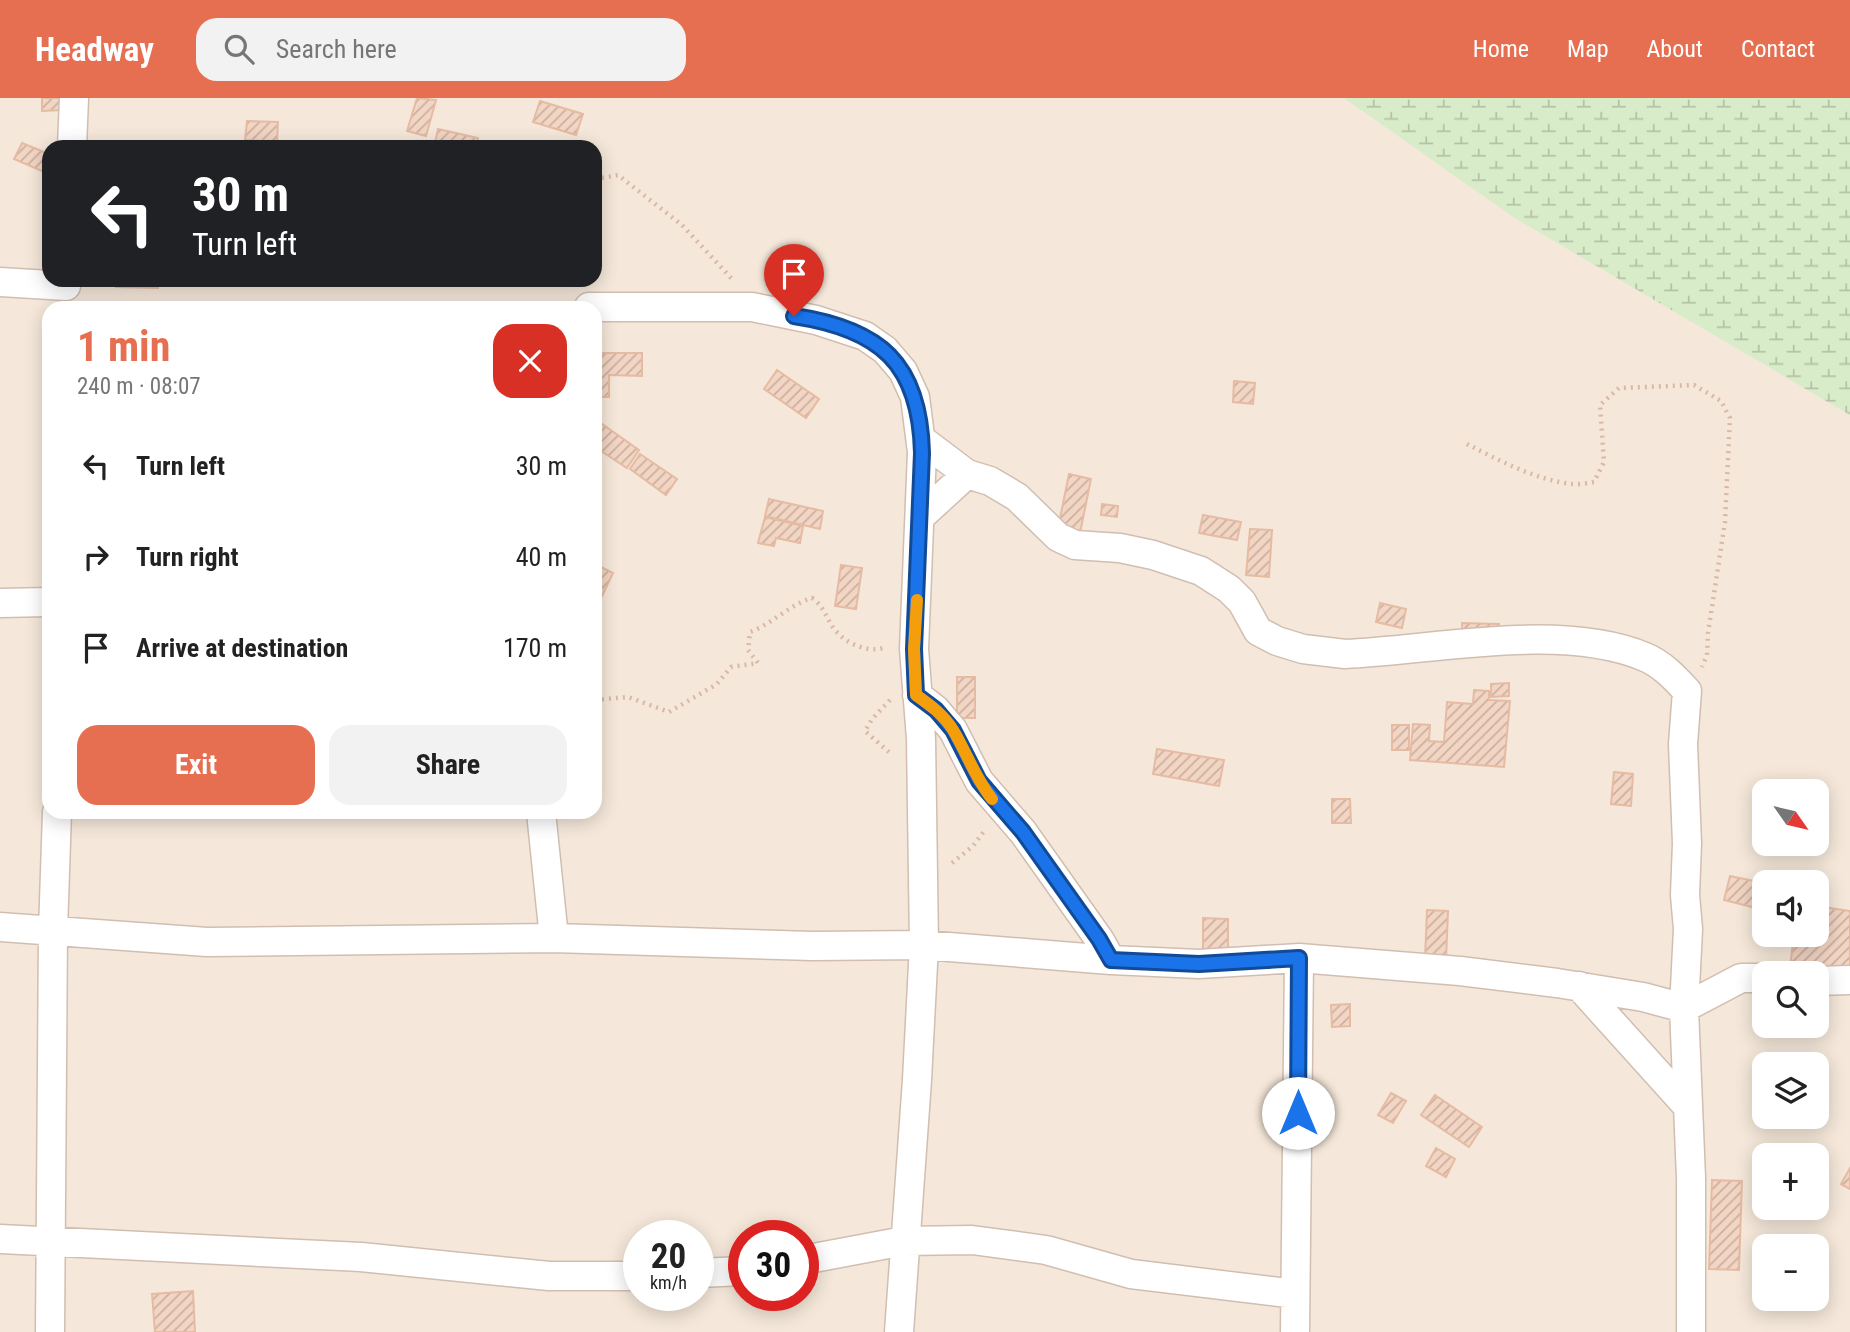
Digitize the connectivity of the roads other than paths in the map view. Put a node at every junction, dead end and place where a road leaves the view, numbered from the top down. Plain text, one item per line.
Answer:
1 (74, 98) edge
2 (72, 140) edge
3 (0, 282) edge
4 (65, 291) edge
5 (602, 307) edge
6 (922, 440) junction
7 (967, 474) junction
8 (920, 517) junction
9 (42, 602) edge
10 (0, 603) edge
11 (916, 695) junction
12 (57, 819) edge
13 (542, 819) edge
14 (0, 927) edge
15 (53, 931) junction
16 (554, 938) junction
17 (924, 945) junction
18 (1299, 958) junction
19 (1111, 960) junction
20 (1752, 978) edge
21 (1850, 980) edge
22 (1829, 981) edge
23 (1579, 986) junction
24 (1684, 1008) junction
25 (1688, 1107) junction
26 (0, 1239) edge
27 (50, 1241) junction
28 (904, 1241) junction
29 (819, 1256) edge
30 (623, 1276) edge
31 (1295, 1294) junction
32 (50, 1332) edge
33 (899, 1332) edge
34 (1295, 1332) edge
35 (1691, 1332) edge

1 - 2 street
3 - 4 street
5 - 6 street
6 - 7 street
6 - 8 street
7 - 8 street
7 - 24 street
8 - 11 street
9 - 10 street
11 - 17 street
11 - 19 street
12 - 15 street
13 - 16 street
14 - 15 street
15 - 16 street
15 - 27 street
16 - 17 street
17 - 19 street
17 - 28 street
18 - 19 street
18 - 23 street
18 - 31 street
20 - 24 street
21 - 22 street
23 - 24 street
23 - 25 street
24 - 25 street
25 - 35 street
26 - 27 street
27 - 30 street
27 - 32 street
28 - 29 street
28 - 31 street
28 - 33 street
31 - 34 street

